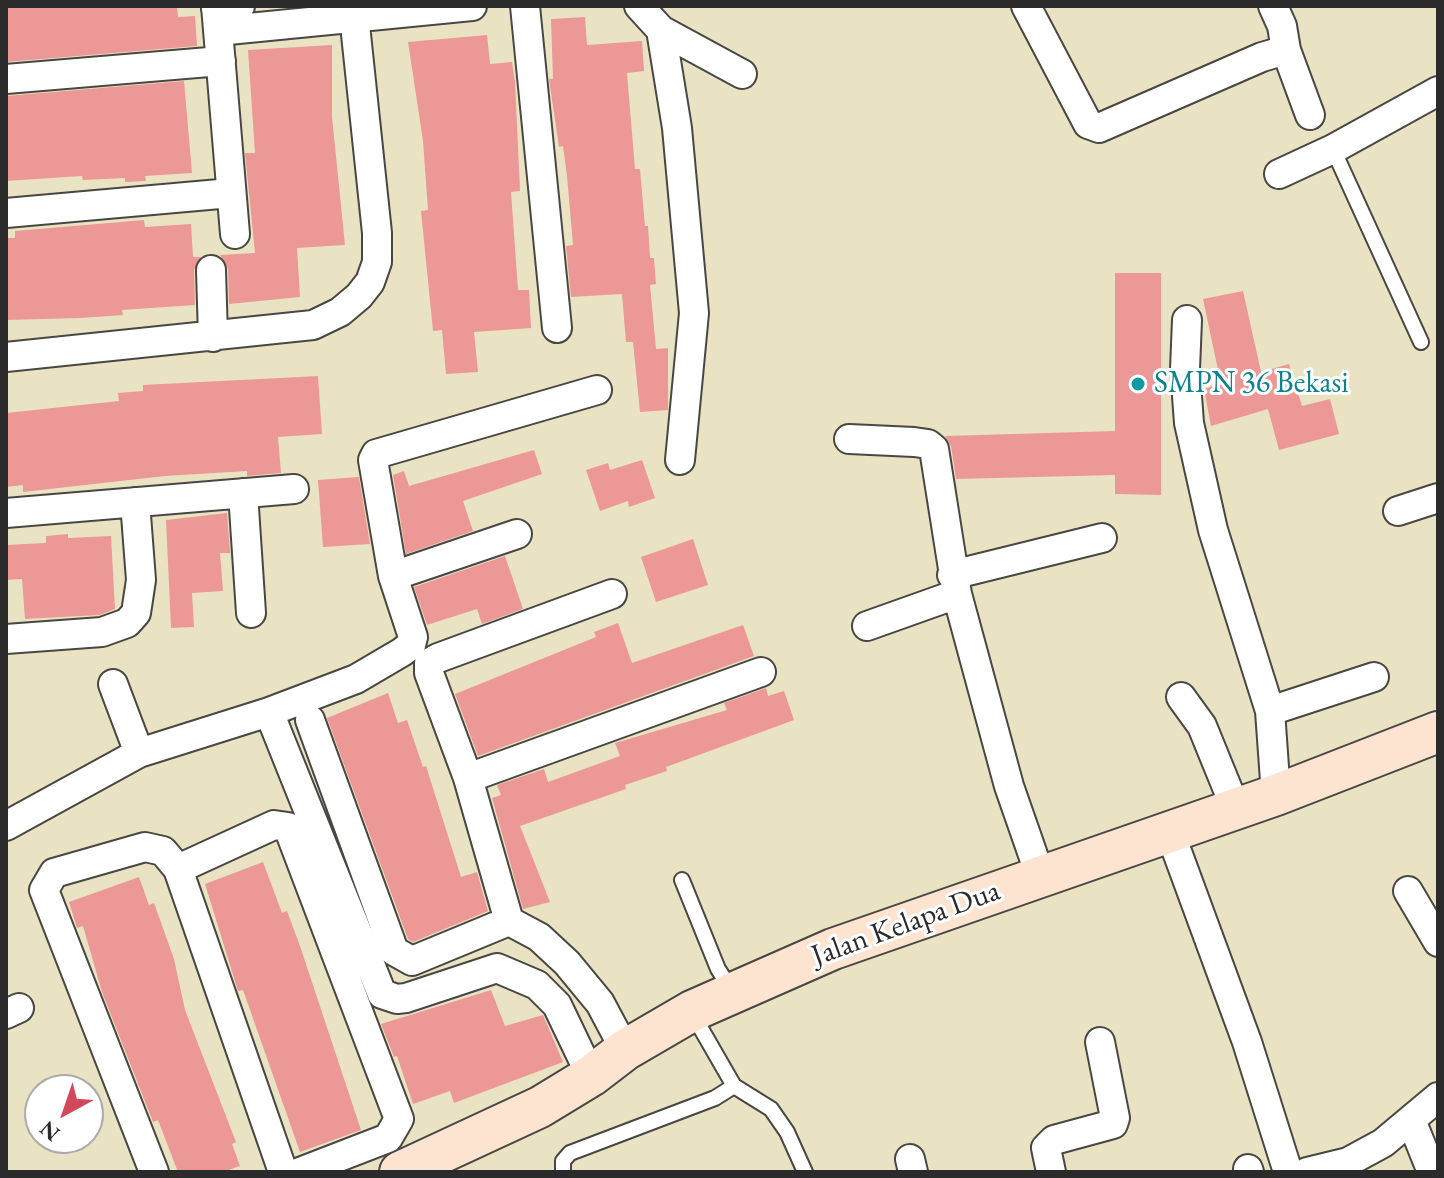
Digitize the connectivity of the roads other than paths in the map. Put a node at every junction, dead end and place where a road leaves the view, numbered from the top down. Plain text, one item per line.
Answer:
1 (472, 6) edge
2 (525, 6) edge
3 (639, 6) edge
4 (1026, 6) edge
5 (1273, 6) edge
6 (223, 13) edge
7 (354, 13) edge
8 (661, 30) junction
9 (1286, 50) junction
10 (221, 61) junction
11 (742, 74) dead end
12 (6, 79) edge
13 (1438, 91) edge
14 (1310, 115) dead end
15 (1333, 149) junction
16 (1279, 174) dead end
17 (231, 193) junction
18 (6, 213) edge
19 (235, 234) dead end
20 (211, 270) dead end
21 (1187, 320) dead end
22 (557, 328) dead end
23 (213, 337) junction
24 (1421, 342) dead end
25 (6, 357) edge
26 (597, 390) dead end
27 (849, 439) dead end
28 (680, 460) dead end
29 (294, 489) dead end
30 (243, 493) junction
31 (1438, 498) edge
32 (135, 502) junction
33 (1398, 511) dead end
34 (6, 513) edge
35 (517, 534) dead end
36 (1102, 538) dead end
37 (393, 576) junction
38 (955, 584) junction
39 (612, 594) dead end
40 (251, 613) dead end
41 (867, 626) dead end
42 (6, 639) edge
43 (761, 672) dead end
44 (1374, 677) dead end
45 (113, 684) dead end
46 (1181, 697) dead end
47 (1270, 711) junction
48 (269, 712) junction
49 (310, 720) dead end
50 (1438, 732) edge
51 (139, 753) junction
52 (468, 778) junction
53 (1276, 795) junction
54 (1235, 807) junction
55 (6, 826) edge
56 (1169, 830) junction
57 (178, 869) junction
58 (1040, 875) junction
59 (682, 880) dead end
60 (1408, 891) dead end
61 (509, 921) junction
62 (1438, 942) edge
63 (734, 992) junction
64 (692, 1011) junction
65 (1100, 1042) dead end
66 (625, 1050) junction
67 (591, 1076) junction
68 (734, 1086) junction
69 (1438, 1097) edge
70 (1411, 1120) junction
71 (154, 1172) edge
72 (283, 1172) edge
73 (300, 1172) edge
74 (400, 1172) edge
75 (563, 1172) edge
76 (805, 1172) edge
77 (1051, 1172) edge
78 (1288, 1172) edge
79 (1307, 1172) edge
80 (1432, 1172) edge

1 - 7 street
2 - 22 street
3 - 8 street
4 - 9 street
5 - 9 street
6 - 7 street
6 - 10 street
7 - 23 street
8 - 11 street
8 - 28 street
9 - 14 street
10 - 12 street
10 - 17 street
13 - 15 street
15 - 16 street
15 - 24 lane
17 - 18 street
17 - 19 street
20 - 23 street
21 - 47 street
23 - 25 street
26 - 37 street
27 - 38 street
29 - 30 street
30 - 32 street
30 - 40 street
31 - 33 street
32 - 34 street
32 - 42 street
35 - 37 street
36 - 38 street
37 - 48 street
38 - 41 street
38 - 58 street
39 - 52 street
43 - 52 street
44 - 47 street
45 - 51 street
46 - 54 street
47 - 53 street
48 - 51 street
48 - 67 street
49 - 61 street
50 - 53 main road, Jalan Kelapa Dua
51 - 55 street
52 - 61 street
53 - 54 main road, Jalan Kelapa Dua
54 - 56 main road, Jalan Kelapa Dua
56 - 58 main road, Jalan Kelapa Dua
56 - 78 street
57 - 71 street
57 - 72 street
57 - 73 street
58 - 63 main road, Jalan Kelapa Dua
59 - 63 lane
60 - 62 street
61 - 66 street
63 - 64 main road, Jalan Kelapa Dua
64 - 66 main road, Jalan Kelapa Dua
64 - 68 lane
65 - 77 street
66 - 67 main road, Jalan Kelapa Dua
67 - 74 main road, Jalan Kelapa Dua
68 - 75 lane
68 - 76 lane
69 - 70 street
70 - 79 street
70 - 80 street

